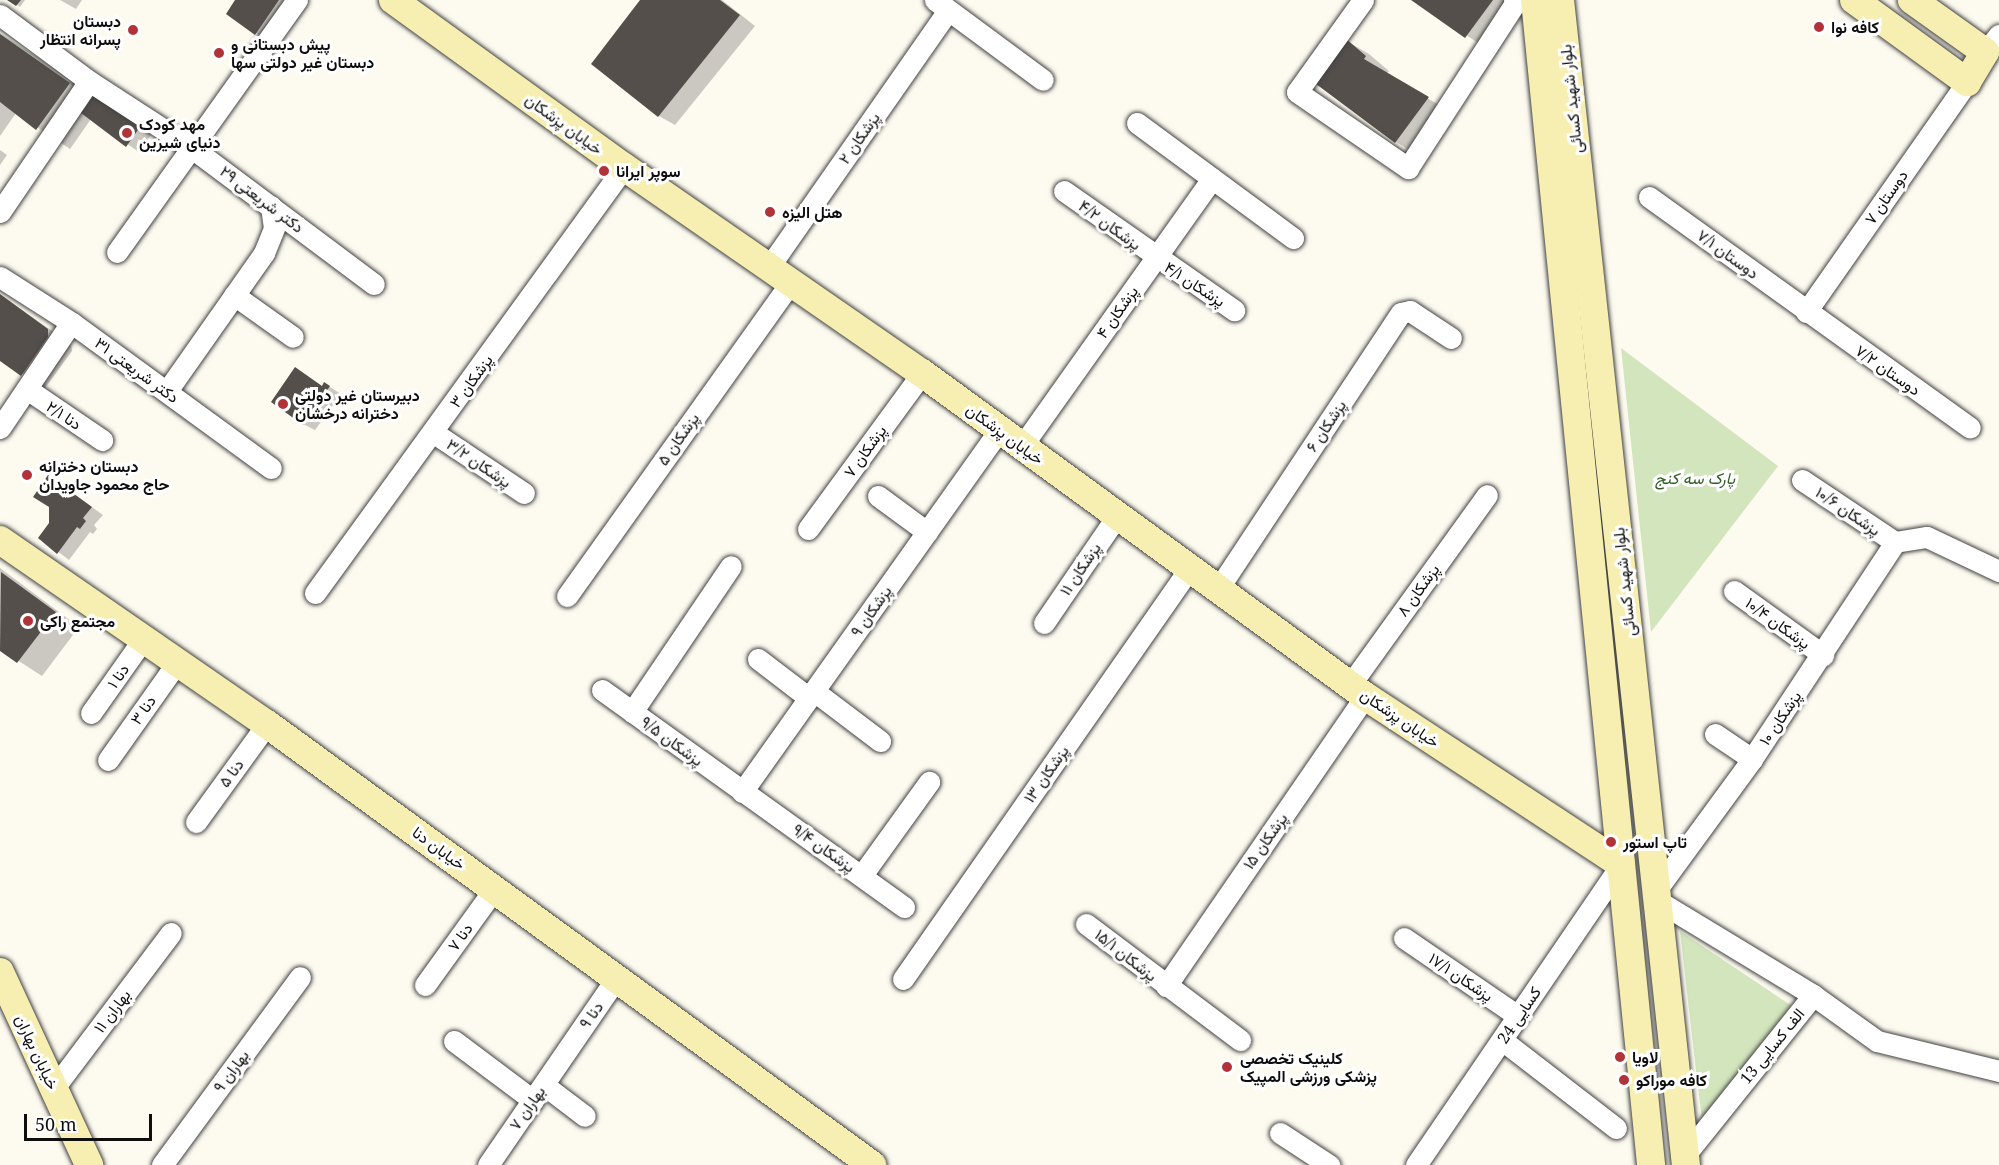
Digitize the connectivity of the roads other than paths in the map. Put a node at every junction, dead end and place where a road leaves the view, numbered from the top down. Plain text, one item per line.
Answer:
1 (297, 0) edge
2 (393, 0) edge
3 (1363, 0) edge
4 (1514, 0) edge
5 (1535, 0) edge
6 (1560, 0) edge
7 (1854, 0) edge
8 (1912, 0) edge
9 (942, 5) edge
10 (0, 15) edge
11 (1992, 44) edge
12 (1043, 80) dead end
13 (89, 81) junction
14 (1967, 81) junction
15 (1137, 123) dead end
16 (192, 148) junction
17 (624, 167) junction
18 (1212, 179) junction
19 (1064, 191) dead end
20 (1649, 196) dead end
21 (271, 206) junction
22 (0, 212) edge
23 (1293, 238) dead end
24 (117, 252) dead end
25 (1155, 258) junction
26 (780, 275) junction
27 (0, 277) edge
28 (374, 284) dead end
29 (234, 295) junction
30 (1593, 298) junction
31 (1564, 300) junction
32 (1234, 310) dead end
33 (1806, 312) junction
34 (66, 330) dead end
35 (293, 337) dead end
36 (1451, 338) dead end
37 (922, 374) junction
38 (27, 389) junction
39 (166, 391) junction
40 (0, 428) edge
41 (1970, 428) dead end
42 (999, 430) junction
43 (434, 433) junction
44 (102, 440) dead end
45 (1022, 446) junction
46 (271, 468) dead end
47 (1802, 480) dead end
48 (524, 493) dead end
49 (1487, 495) dead end
50 (878, 496) dead end
51 (1117, 516) junction
52 (808, 530) dead end
53 (927, 532) junction
54 (0, 540) edge
55 (1895, 542) junction
56 (731, 567) dead end
57 (1189, 569) junction
58 (1999, 571) edge
59 (1218, 589) junction
60 (1734, 591) dead end
61 (315, 593) dead end
62 (567, 596) dead end
63 (1044, 623) dead end
64 (144, 638) junction
65 (1823, 655) junction
66 (758, 659) dead end
67 (178, 661) junction
68 (602, 690) dead end
69 (1358, 690) junction
70 (811, 694) junction
71 (632, 712) junction
72 (91, 713) dead end
73 (267, 724) junction
74 (1715, 734) dead end
75 (880, 741) dead end
76 (1752, 759) junction
77 (108, 760) dead end
78 (929, 782) dead end
79 (742, 792) junction
80 (196, 822) dead end
81 (1621, 864) junction
82 (862, 875) junction
83 (495, 888) junction
84 (1657, 895) junction
85 (904, 907) dead end
86 (1086, 924) dead end
87 (171, 933) dead end
88 (1404, 939) dead end
89 (0, 972) edge
90 (300, 977) dead end
91 (616, 979) junction
92 (903, 979) dead end
93 (425, 985) dead end
94 (1166, 986) junction
95 (1813, 995) junction
96 (1518, 1016) junction
97 (1502, 1040) junction
98 (454, 1041) dead end
99 (1240, 1041) dead end
100 (565, 1051) joint
101 (1999, 1071) edge
102 (54, 1088) junction
103 (538, 1092) junction
104 (585, 1116) dead end
105 (1616, 1128) dead end
106 (1280, 1133) dead end
107 (1685, 1160) edge
108 (89, 1165) edge
109 (162, 1165) edge
110 (488, 1165) edge
111 (872, 1165) edge
112 (1329, 1165) edge
113 (1416, 1165) edge
114 (1651, 1165) edge

1 - 16 street
2 - 17 street, خیابان پزشکان
3 - 4 street
5 - 31 street, بلوار شهید کسائی
6 - 30 street, بلوار شهید کسائی
7 - 14 street
8 - 11 street
9 - 12 street
9 - 26 street, ۲ پزشکان
10 - 13 street, ۲۹ دکتر شریعتی
11 - 14 street
13 - 16 street, ۲۹ دکتر شریعتی
13 - 22 street
14 - 33 street, ۷ دوستان
15 - 18 street
16 - 21 street, ۲۹ دکتر شریعتی
16 - 24 street
17 - 26 street, خیابان پزشکان
17 - 43 street, ۳ پزشکان
18 - 23 street
18 - 25 street, ۴ پزشکان
19 - 25 street, ۴/۲ پزشکان
20 - 33 street, ۷/۱ دوستان
21 - 28 street, ۲۹ دکتر شریعتی
21 - 29 street
25 - 32 street, ۴/۱ پزشکان
25 - 45 street, ۴ پزشکان
26 - 37 street, خیابان پزشکان
26 - 62 street, ۵ پزشکان
27 - 39 street, ۳۱ دکتر شریعتی
29 - 35 street
29 - 39 street
30 - 31 street
30 - 84 street, بلوار شهید کسائی
31 - 81 street, بلوار شهید کسائی
33 - 41 street, ۷/۲ دوستان
34 - 38 street
36 - 59 street, ۶ پزشکان
37 - 42 street, خیابان پزشکان
37 - 52 street, ۷ پزشکان
38 - 40 street
38 - 44 street, ۲/۱ دنا
39 - 46 street, ۳۱ دکتر شریعتی
42 - 45 street, خیابان پزشکان
42 - 53 street, ۹ پزشکان
43 - 48 street, ۳/۲ پزشکان
43 - 61 street, ۳ پزشکان
45 - 51 street, خیابان پزشکان
47 - 55 street, ۱۰/۶ پزشکان
49 - 69 street, ۸ پزشکان
50 - 53 street
51 - 57 street, خیابان پزشکان
51 - 63 street, ۱۱ پزشکان
53 - 70 street, ۹ پزشکان
54 - 64 street, خیابان دنا
55 - 58 street
55 - 65 street, ۱۰ پزشکان
56 - 71 street
57 - 59 street, خیابان پزشکان
57 - 92 street, ۱۳ پزشکان
59 - 69 street, خیابان پزشکان
60 - 65 street, ۱۰/۴ پزشکان
64 - 67 street, خیابان دنا
64 - 72 street, ۱ دنا
65 - 76 street, ۱۰ پزشکان
66 - 70 street
67 - 73 street, خیابان دنا
67 - 77 street, ۳ دنا
68 - 71 street, ۹/۵ پزشکان
69 - 81 street, خیابان پزشکان
69 - 94 street, ۱۵ پزشکان
70 - 75 street
70 - 79 street, ۹ پزشکان
71 - 79 street, ۹/۵ پزشکان
73 - 80 street, ۵ دنا
73 - 83 street, خیابان دنا
74 - 76 street
76 - 84 street, ۱۰ پزشکان
78 - 82 street
79 - 82 street, ۹/۴ پزشکان
81 - 96 street, کسایی 24
81 - 114 street, بلوار شهید کسائی
82 - 85 street, ۹/۴ پزشکان
83 - 91 street, خیابان دنا
83 - 93 street, ۷ دنا
84 - 95 street, 13 الف کسایی
84 - 107 street, بلوار شهید کسائی
86 - 94 street, ۱۵/۱ پزشکان
87 - 102 street, ۱۱ بهاران
88 - 96 street, ۱۷/۱ پزشکان
89 - 102 street, خیابان بهاران
90 - 109 street, ۹ بهاران
91 - 100 street, ۹ دنا
91 - 111 street, خیابان دنا
94 - 99 street, ۱۵/۱ پزشکان
95 - 101 street
95 - 107 street, 13 الف کسایی
96 - 97 street, کسایی 24
97 - 105 street
97 - 113 street, کسایی 24
98 - 103 street
100 - 103 street, ۷ بهاران
102 - 108 street, خیابان بهاران
103 - 104 street
103 - 110 street, ۷ بهاران
106 - 112 street

